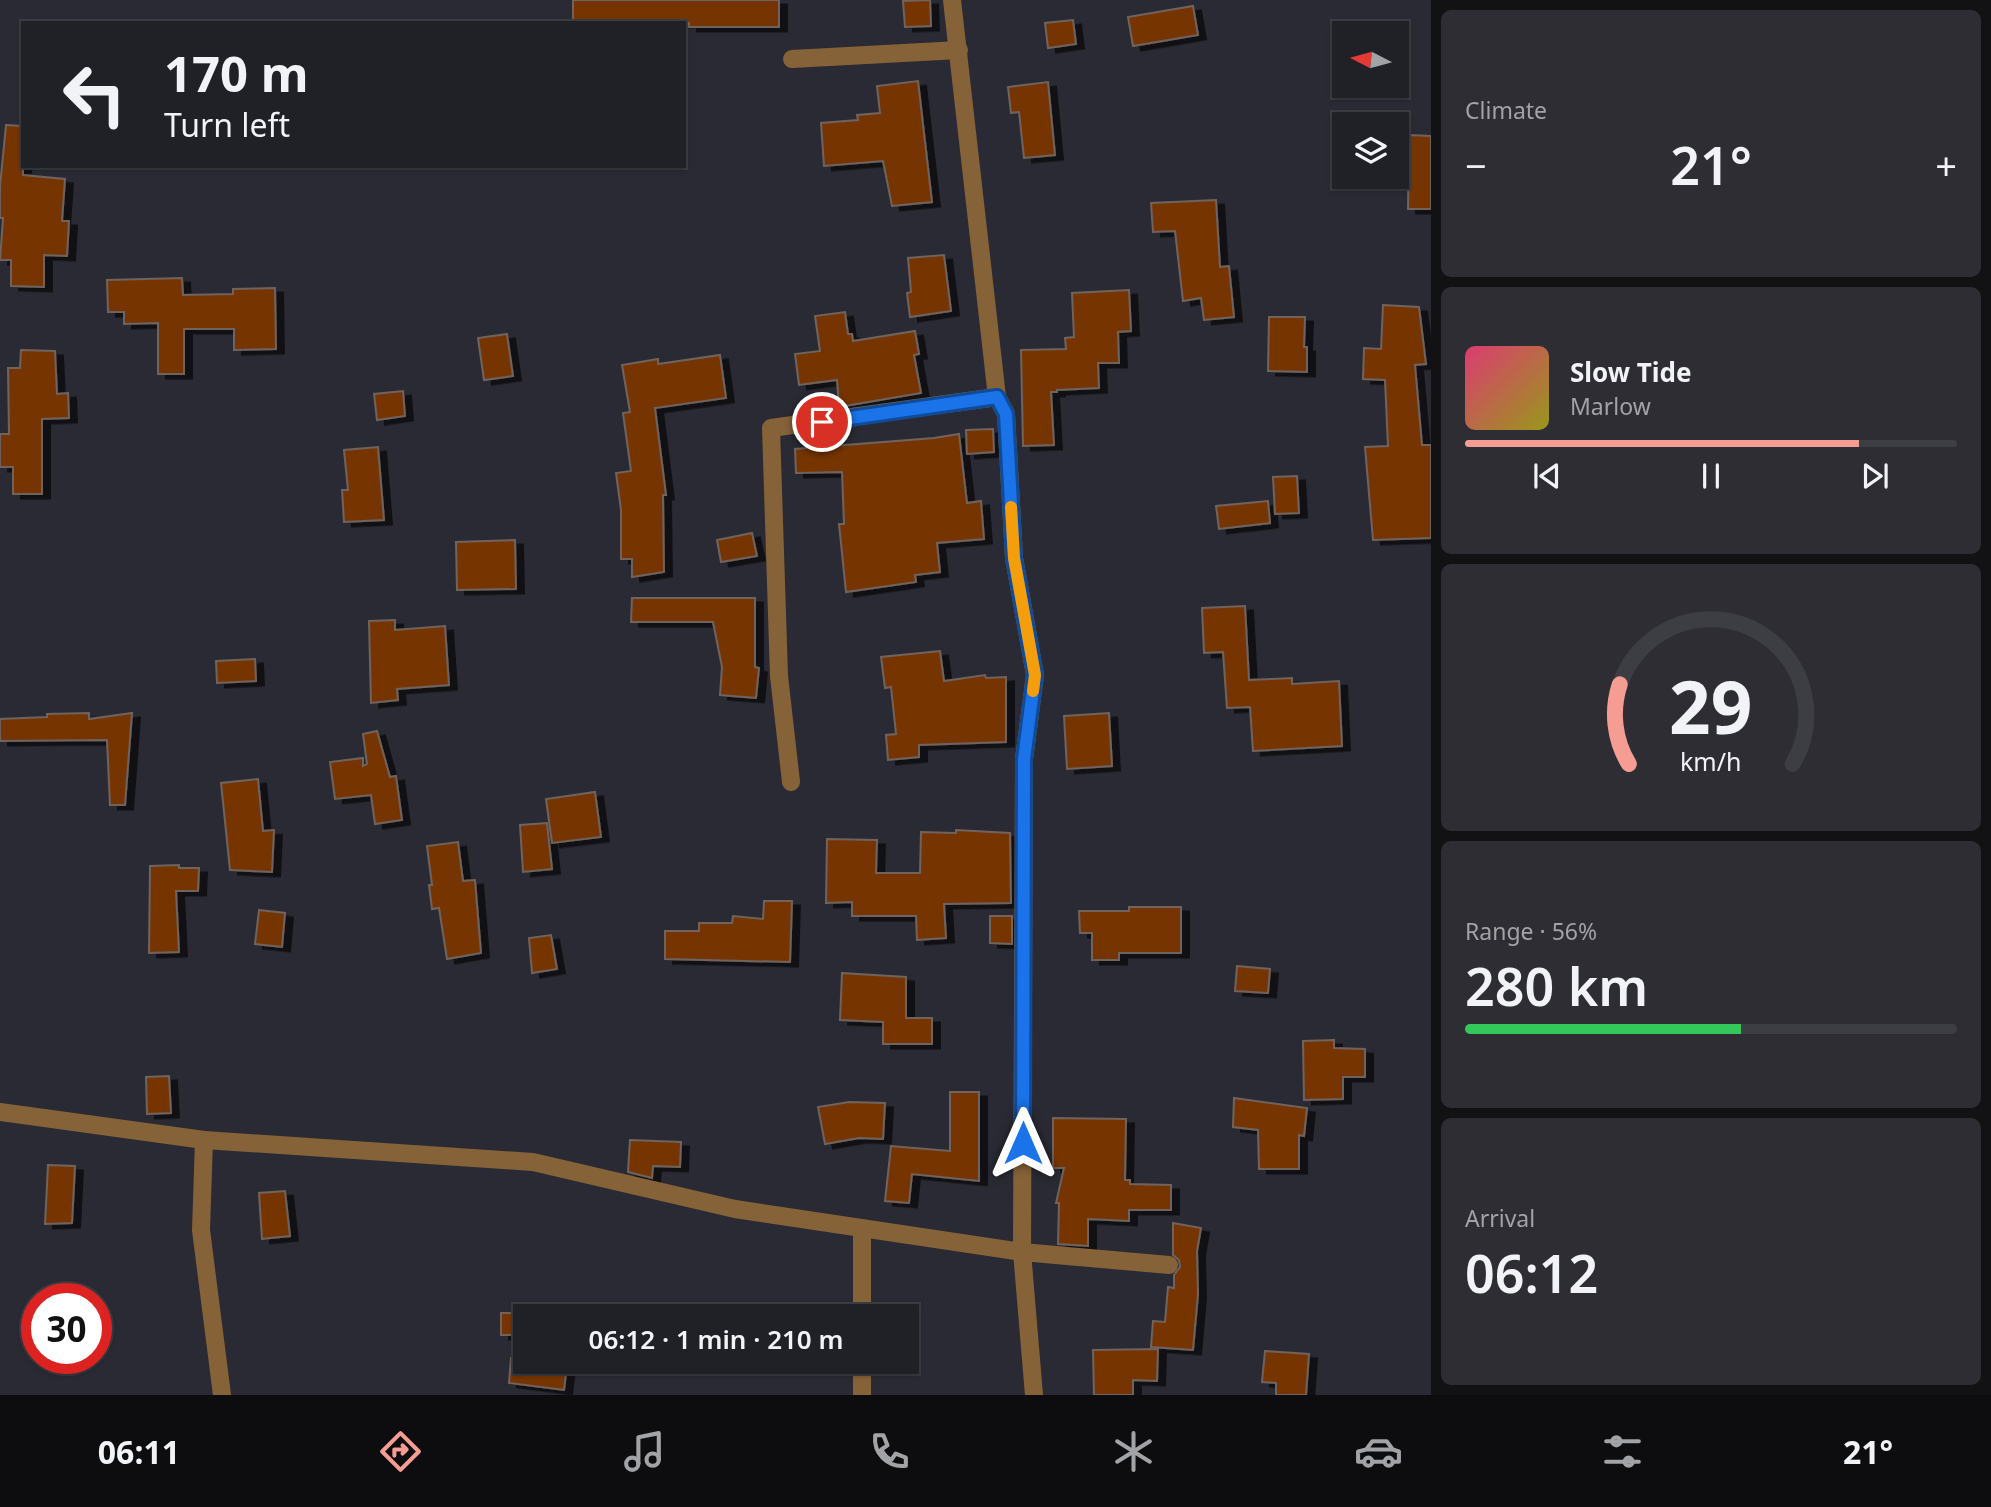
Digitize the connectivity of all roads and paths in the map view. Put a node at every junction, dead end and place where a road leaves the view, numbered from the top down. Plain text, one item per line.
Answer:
1 (952, 0) edge
2 (959, 50) junction
3 (792, 59) dead end
4 (997, 397) junction
5 (791, 782) dead end
6 (0, 1112) edge
7 (204, 1140) junction
8 (862, 1228) junction
9 (1022, 1252) junction
10 (1169, 1265) dead end
11 (862, 1304) edge
12 (862, 1374) edge
13 (222, 1395) edge
14 (862, 1395) edge
15 (1034, 1395) edge

1 - 2 street
2 - 3 street
2 - 4 street
4 - 5 street
4 - 9 street
6 - 7 street
7 - 8 street
7 - 13 street
8 - 9 street
8 - 11 street
9 - 10 street
9 - 15 street
12 - 14 street

